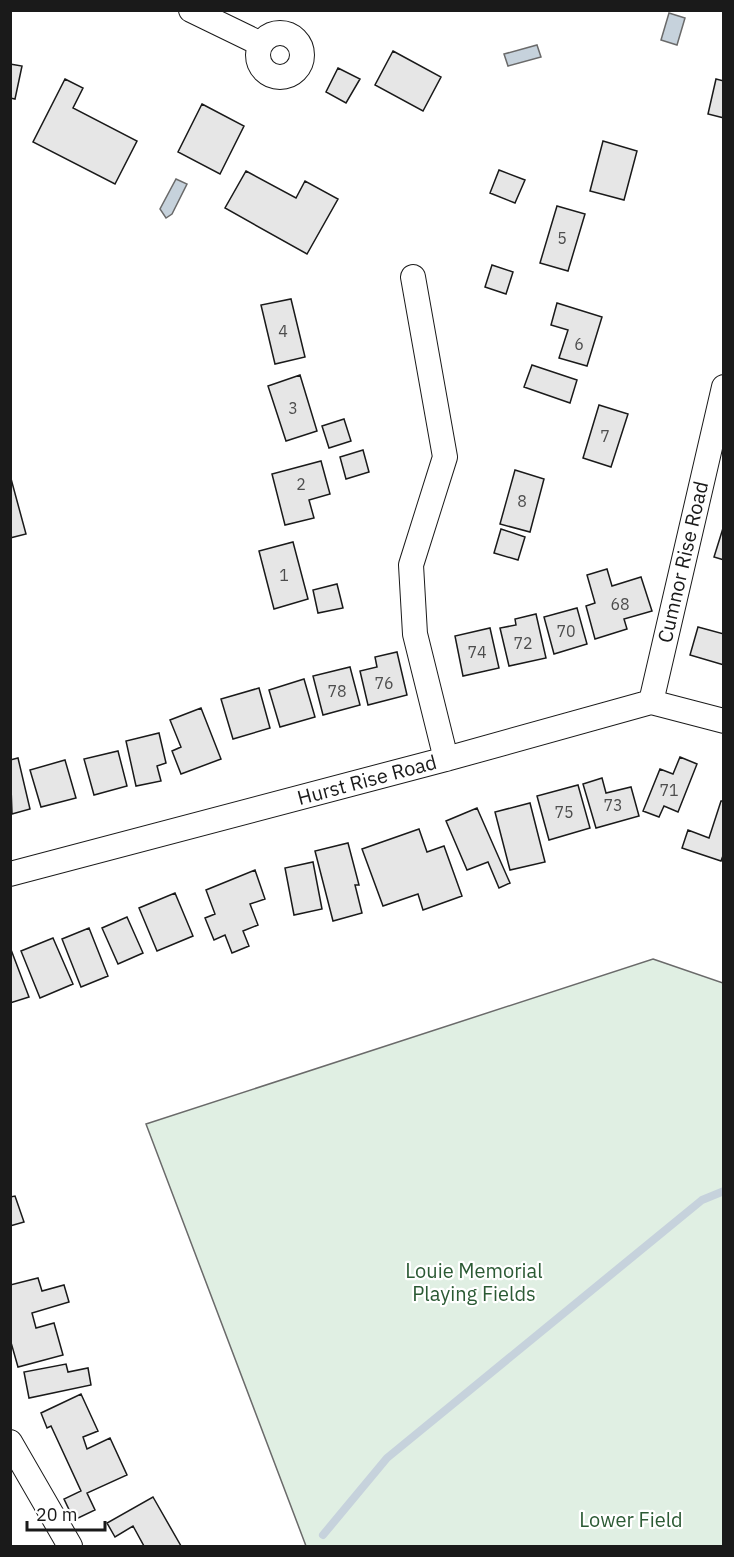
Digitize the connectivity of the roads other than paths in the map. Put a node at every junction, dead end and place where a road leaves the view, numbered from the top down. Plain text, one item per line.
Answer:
1 (191, 10) edge
2 (261, 44) dead end
3 (413, 277) dead end
4 (723, 387) edge
5 (651, 702) junction
6 (723, 721) edge
7 (446, 759) junction
8 (10, 874) edge
9 (10, 1442) edge
10 (70, 1546) edge

1 - 2 street
3 - 7 street
4 - 5 street, Cumnor Rise Road
5 - 6 street
5 - 7 street, Hurst Rise Road
7 - 8 street, Hurst Rise Road
9 - 10 street

